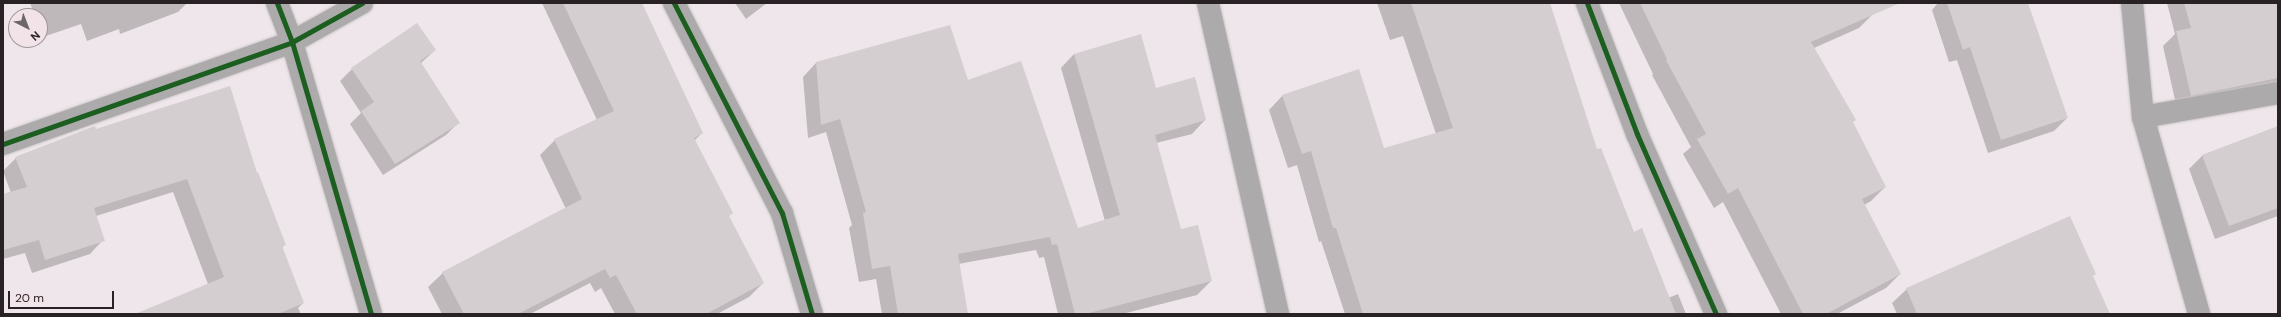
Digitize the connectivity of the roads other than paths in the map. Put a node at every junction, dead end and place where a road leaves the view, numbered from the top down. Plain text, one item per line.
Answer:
1 (277, 3) edge
2 (362, 3) edge
3 (674, 3) edge
4 (1208, 3) edge
5 (1587, 3) edge
6 (2132, 3) edge
7 (292, 42) junction
8 (2278, 93) edge
9 (2143, 117) junction
10 (3, 144) edge
11 (371, 314) edge
12 (812, 314) edge
13 (1278, 314) edge
14 (1716, 314) edge
15 (2199, 314) edge

1 - 7 street
2 - 7 street
3 - 12 street
4 - 13 street
5 - 14 street
6 - 9 street
7 - 10 street
7 - 11 street
8 - 9 street
9 - 15 street

